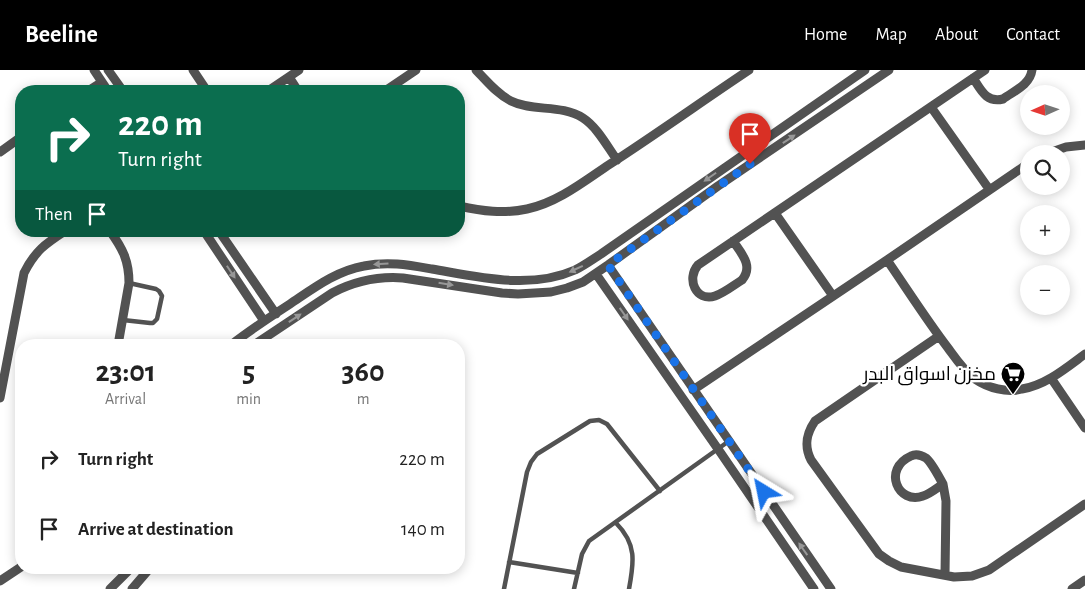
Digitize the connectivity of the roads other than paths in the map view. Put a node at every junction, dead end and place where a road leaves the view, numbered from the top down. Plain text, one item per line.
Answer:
1 (94, 70) edge
2 (108, 70) edge
3 (193, 70) edge
4 (299, 70) edge
5 (416, 70) edge
6 (476, 70) edge
7 (749, 70) edge
8 (865, 70) edge
9 (889, 70) edge
10 (986, 70) edge
11 (1032, 70) edge
12 (289, 77) junction
13 (973, 78) junction
14 (102, 82) junction
15 (97, 85) edge
16 (104, 85) edge
17 (118, 85) edge
18 (204, 85) edge
19 (277, 85) edge
20 (294, 85) edge
21 (394, 85) edge
22 (932, 107) junction
23 (15, 141) edge
24 (1085, 145) edge
25 (1070, 147) edge
26 (0, 152) edge
27 (616, 160) junction
28 (1020, 169) edge
29 (989, 190) junction
30 (674, 202) junction
31 (465, 207) edge
32 (682, 213) junction
33 (775, 213) junction
34 (56, 237) edge
35 (114, 237) edge
36 (208, 237) edge
37 (223, 237) edge
38 (733, 242) junction
39 (887, 260) junction
40 (608, 265) junction
41 (596, 274) junction
42 (129, 283) junction
43 (316, 287) junction
44 (833, 296) junction
45 (325, 298) junction
46 (276, 314) junction
47 (123, 320) junction
48 (264, 321) junction
49 (939, 336) junction
50 (119, 339) edge
51 (239, 339) edge
52 (263, 339) edge
53 (1085, 354) edge
54 (1051, 378) junction
55 (693, 390) junction
56 (0, 398) edge
57 (1085, 428) edge
58 (729, 441) junction
59 (718, 449) junction
60 (943, 484) junction
61 (660, 491) junction
62 (1085, 504) edge
63 (616, 523) junction
64 (509, 562) junction
65 (15, 571) edge
66 (578, 572) junction
67 (125, 574) edge
68 (145, 574) edge
69 (945, 575) junction
70 (1085, 580) edge
71 (0, 581) edge
72 (110, 589) edge
73 (132, 589) edge
74 (504, 589) edge
75 (574, 589) edge
76 (629, 589) edge
77 (814, 589) edge
78 (830, 589) edge
79 (1072, 589) edge

1 - 14 street
2 - 17 street
3 - 18 street
4 - 12 street
5 - 21 street
6 - 27 street
7 - 27 street
8 -> 30 street
32 -> 9 street
10 - 13 street
11 - 13 street
12 - 19 street
12 - 20 street
13 - 22 street
14 - 15 street
14 - 16 street
22 - 29 street
22 - 33 street
23 - 26 street
24 - 25 street
27 - 31 street
28 - 29 street
29 - 39 street
30 - 32 street
30 -> 43 street
32 - 40 street
33 - 38 street
33 - 44 street
34 - 56 street
35 - 42 street
36 -> 48 street
37 - 46 street
38 - 38 street
39 - 44 street
39 - 49 street
40 - 41 street
40 - 55 street
45 -> 41 street
41 -> 59 street
42 - 47 street
42 - 47 lane
43 - 45 street
43 - 46 street
44 - 55 street
52 -> 45 street
46 - 48 street
47 - 50 street
48 - 51 street
49 - 54 street
49 - 69 street
53 - 54 street
54 - 57 street
55 - 58 street
58 - 59 lane
78 -> 58 street
59 - 61 lane
59 - 77 street
60 - 60 street
60 - 69 street
61 - 63 lane
61 - 64 lane
62 - 69 street
63 - 66 lane
63 - 76 lane
64 - 66 lane
64 - 74 lane
65 - 71 street
66 - 75 lane
67 - 72 street
68 - 73 street
70 - 79 street

